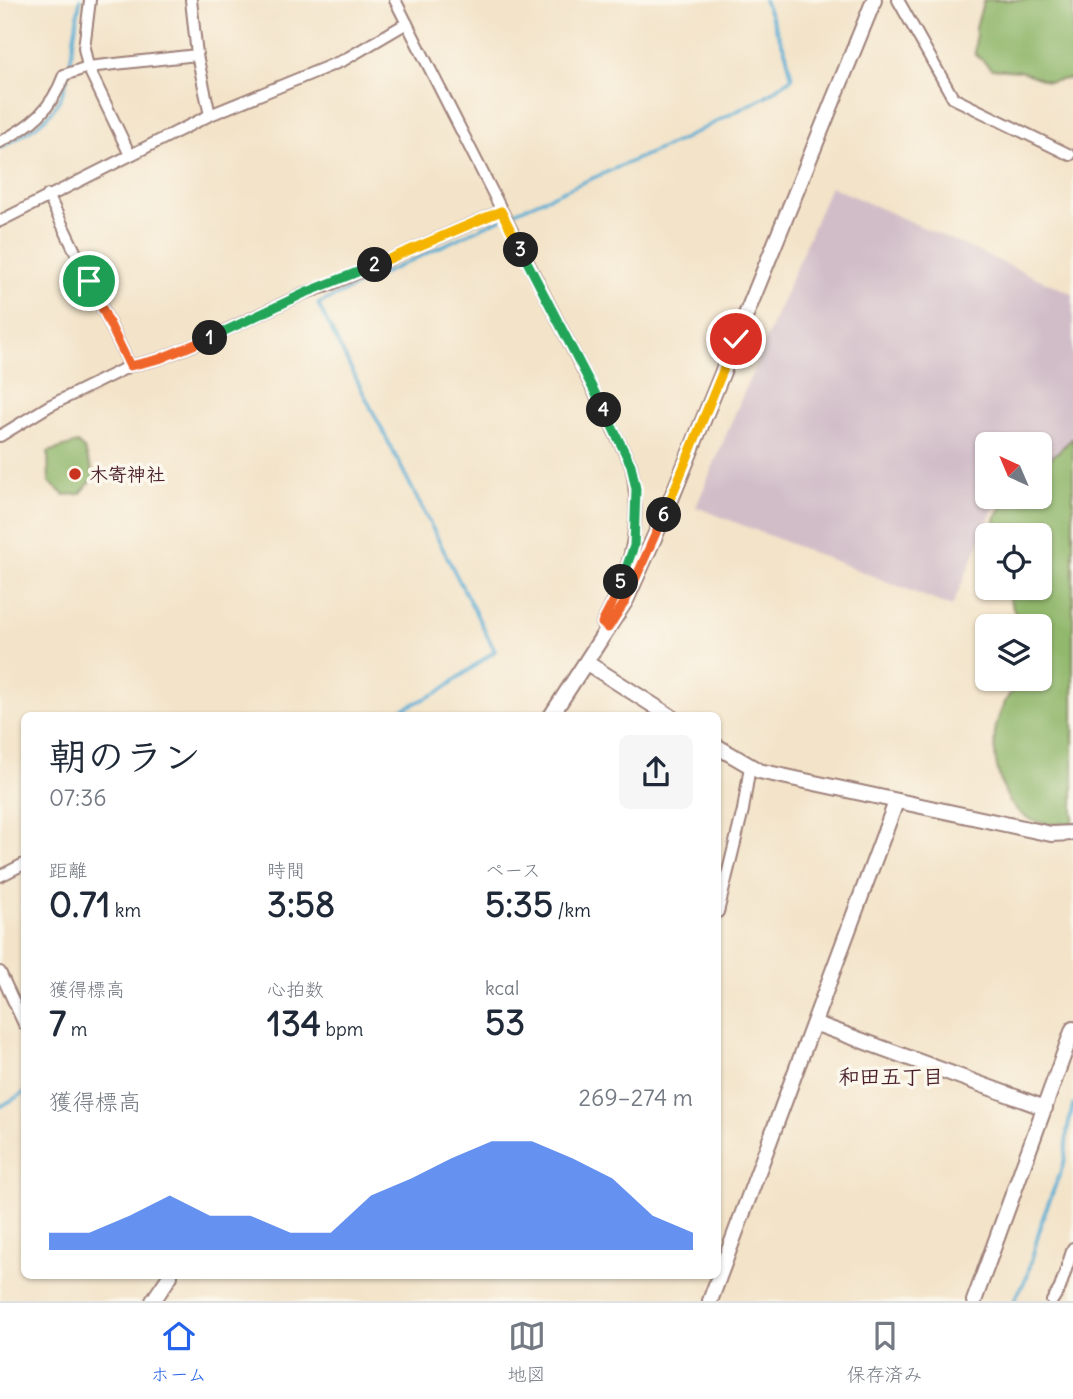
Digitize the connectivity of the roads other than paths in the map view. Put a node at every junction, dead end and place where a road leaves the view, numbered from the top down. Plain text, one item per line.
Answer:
1 (90, 0) edge
2 (191, 0) edge
3 (395, 0) edge
4 (874, 0) edge
5 (898, 0) edge
6 (407, 23) junction
7 (197, 55) junction
8 (88, 67) junction
9 (210, 115) junction
10 (0, 142) edge
11 (130, 155) junction
12 (1070, 155) dead end
13 (48, 195) junction
14 (501, 211) junction
15 (0, 221) edge
16 (130, 366) junction
17 (0, 436) edge
18 (608, 628) junction
19 (587, 663) junction
20 (554, 712) edge
21 (664, 712) edge
22 (721, 749) edge
23 (750, 766) junction
24 (895, 802) junction
25 (1073, 833) edge
26 (21, 866) edge
27 (0, 876) edge
28 (721, 900) edge
29 (0, 972) edge
30 (21, 1018) edge
31 (814, 1023) junction
32 (1073, 1028) edge
33 (1045, 1108) junction
34 (1073, 1248) edge
35 (721, 1272) edge
36 (168, 1279) edge
37 (718, 1279) edge
38 (1068, 1279) edge
39 (153, 1301) edge
40 (710, 1301) edge
41 (974, 1301) edge
42 (1052, 1301) edge

1 - 8 street
2 - 7 street
3 - 6 street
4 - 18 street
5 - 12 street
6 - 9 street
6 - 14 street
7 - 8 street
7 - 9 street
8 - 10 street
8 - 11 street
9 - 11 street
11 - 13 street
13 - 15 street
13 - 16 street
14 - 16 street
14 - 18 street
16 - 17 street
18 - 19 street
19 - 20 street
19 - 21 street
22 - 23 street
23 - 24 street
23 - 28 street
24 - 25 street
24 - 31 street
26 - 27 street
29 - 30 street
31 - 33 street
31 - 35 street
32 - 33 street
33 - 41 street
34 - 38 street
36 - 39 street
37 - 40 street
38 - 42 street

